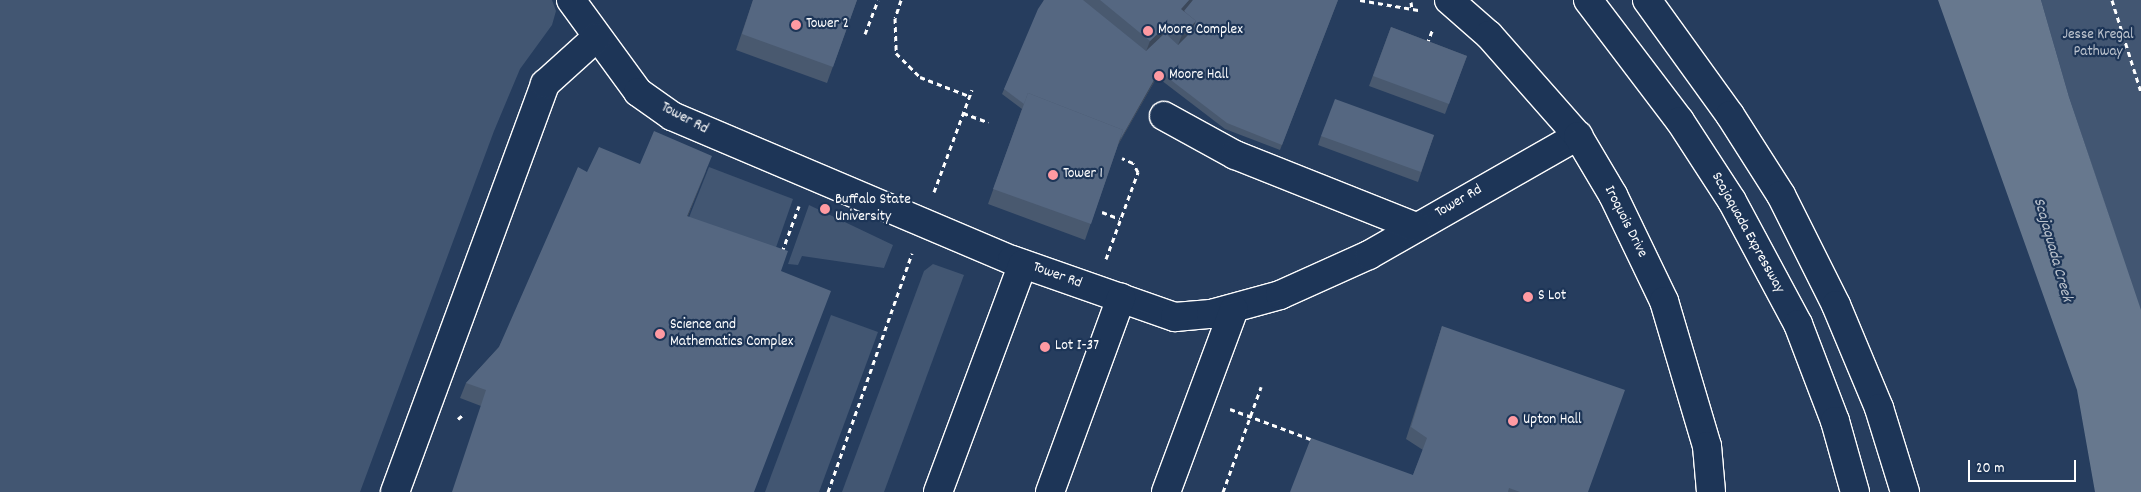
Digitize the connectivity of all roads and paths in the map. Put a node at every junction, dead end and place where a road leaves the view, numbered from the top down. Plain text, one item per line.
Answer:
1 (571, 0) edge
2 (878, 0) edge
3 (901, 0) edge
4 (1449, 0) edge
5 (1588, 0) edge
6 (1648, 0) edge
7 (2112, 0) edge
8 (1412, 2) dead end
9 (1412, 9) dead end
10 (1434, 24) dead end
11 (865, 34) dead end
12 (597, 36) junction
13 (1426, 46) edge
14 (972, 90) dead end
15 (2141, 92) edge
16 (969, 96) junction
17 (963, 113) junction
18 (1164, 116) dead end
19 (988, 122) dead end
20 (1578, 136) junction
21 (1122, 158) edge
22 (802, 197) dead end
23 (932, 197) dead end
24 (1102, 212) edge
25 (1120, 220) junction
26 (1416, 227) junction
27 (915, 245) dead end
28 (780, 257) edge
29 (1104, 263) dead end
30 (1023, 264) junction
31 (1121, 298) junction
32 (1234, 309) junction
33 (1261, 387) dead end
34 (1879, 408) junction
35 (1244, 414) dead end
36 (1250, 417) junction
37 (1323, 444) edge
38 (395, 492) edge
39 (828, 492) edge
40 (938, 492) edge
41 (1050, 492) edge
42 (1166, 492) edge
43 (1223, 492) edge
44 (1711, 492) edge
45 (1855, 492) edge
46 (1905, 492) edge
47 (1921, 492) edge

1 - 12 main road, Tower Rd
2 - 11 path
3 - 16 path
4 - 20 main road, Iroquois Drive
5 - 45 main road, Scajaquada Expressway
6 - 34 main road
7 - 15 path
8 - 9 path
10 - 13 path
12 - 30 main road, Tower Rd
12 - 38 main road
14 - 16 path
16 - 17 path
17 - 19 path
17 - 23 path
18 - 26 main road
20 - 26 main road, Tower Rd
20 - 44 main road, Iroquois Drive
21 - 25 path
22 - 28 path
24 - 25 path
25 - 29 path
26 - 32 main road, Tower Rd
27 - 39 path
30 - 31 main road, Tower Rd
30 - 40 main road
31 - 32 main road, Tower Rd
31 - 41 main road
32 - 42 main road
33 - 36 path
34 - 46 main road
34 - 47 main road
35 - 36 path
36 - 37 path
36 - 43 path

